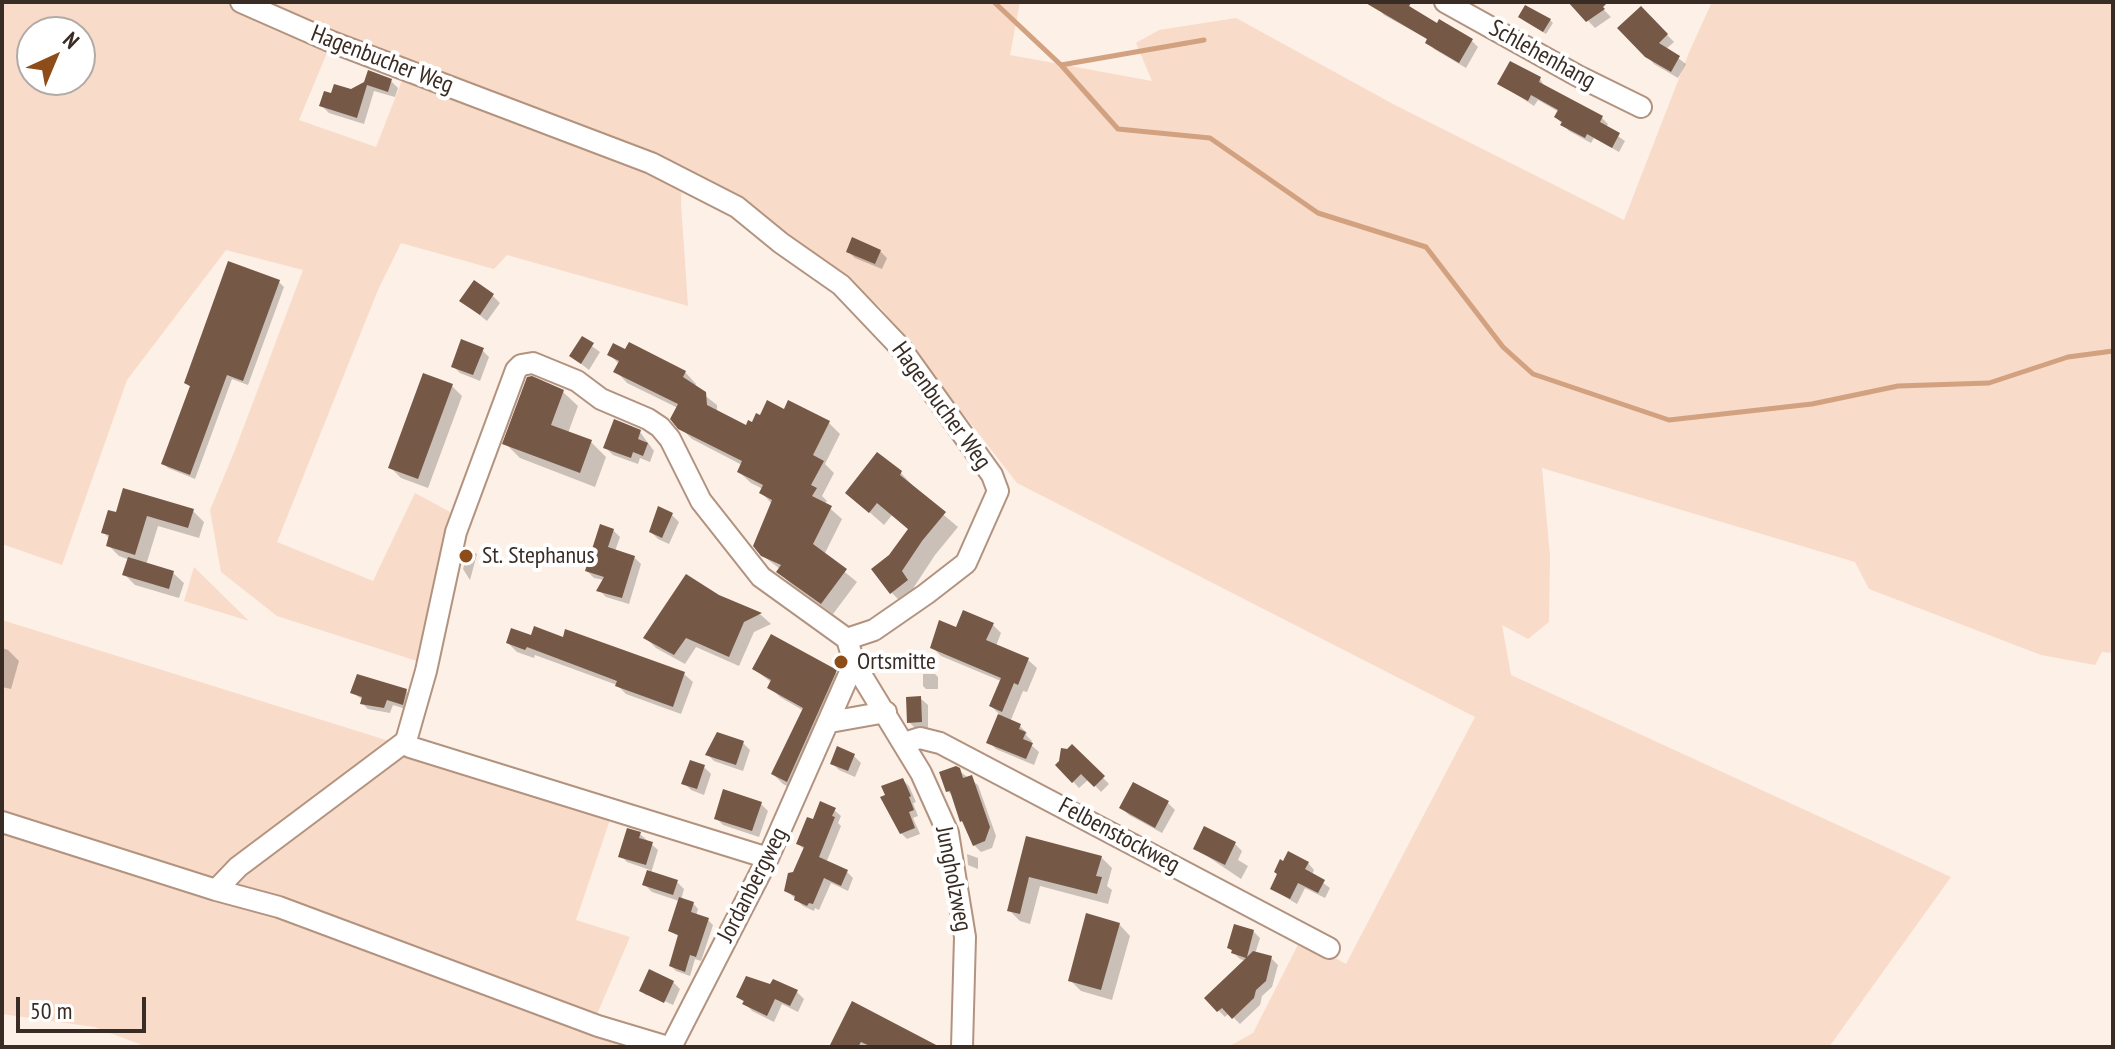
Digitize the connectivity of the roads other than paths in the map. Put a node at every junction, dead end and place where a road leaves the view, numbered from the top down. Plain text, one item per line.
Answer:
1 (241, 2) edge
2 (1445, 2) edge
3 (1641, 107) dead end
4 (847, 639) junction
5 (854, 663) junction
6 (886, 712) junction
7 (830, 722) junction
8 (406, 741) junction
9 (904, 743) junction
10 (2, 822) edge
11 (768, 858) junction
12 (216, 890) junction
13 (1329, 948) dead end
14 (670, 1047) edge
15 (962, 1047) edge

1 - 4 street, Hagenbucher Weg
2 - 3 street, Schlehenhang
4 - 5 street, Jungholzweg
4 - 8 street
5 - 6 street, Jungholzweg
5 - 7 street, Jordanbergweg
6 - 7 street
6 - 9 street, Jungholzweg
7 - 11 street, Jordanbergweg
8 - 11 street
8 - 12 street
9 - 13 street, Felbenstockweg
9 - 15 street, Jungholzweg
10 - 12 street
11 - 14 street, Jordanbergweg
12 - 14 street

